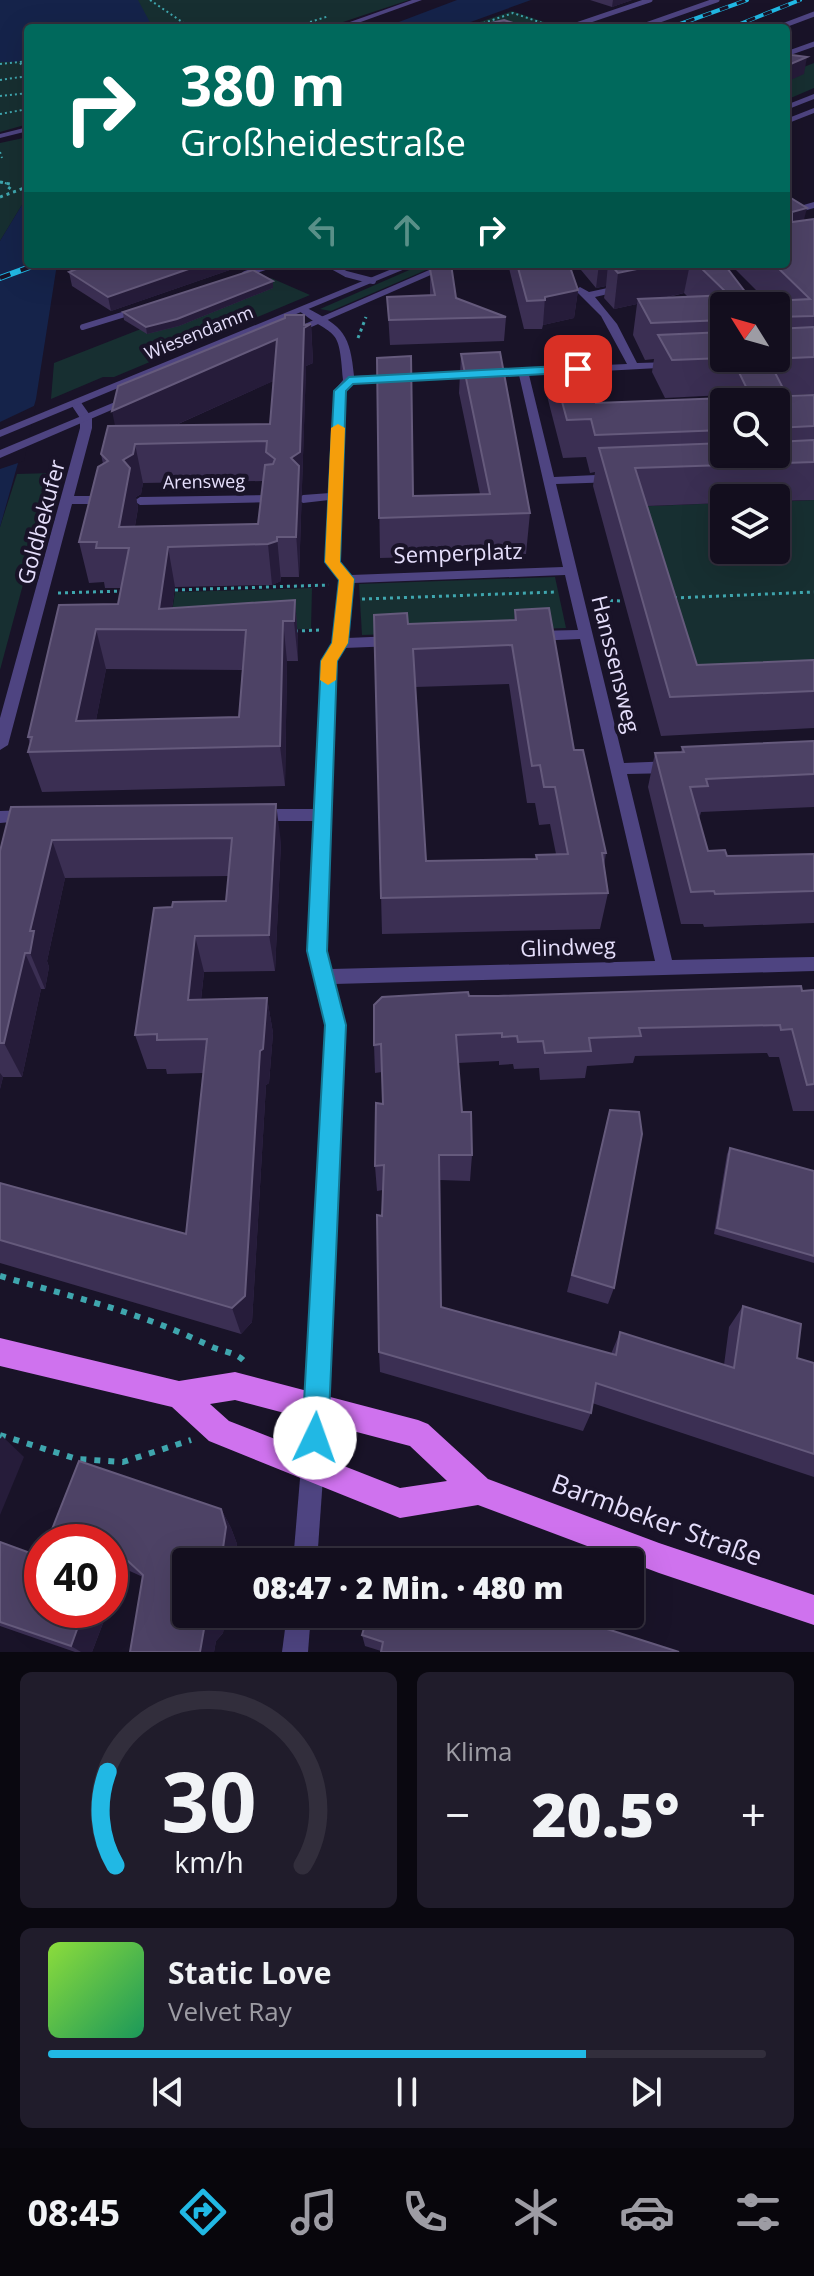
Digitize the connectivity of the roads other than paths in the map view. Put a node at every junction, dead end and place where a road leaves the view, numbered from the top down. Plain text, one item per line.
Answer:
1 (419, 0) edge
2 (650, 0) edge
3 (717, 0) edge
4 (814, 14) edge
5 (349, 24) edge
6 (579, 24) edge
7 (648, 24) edge
8 (788, 24) edge
9 (814, 44) edge
10 (790, 53) edge
11 (813, 97) edge
12 (790, 106) edge
13 (814, 110) edge
14 (790, 120) edge
15 (24, 130) edge
16 (0, 136) edge
17 (814, 205) edge
18 (790, 217) edge
19 (263, 268) edge
20 (334, 268) edge
21 (403, 268) edge
22 (442, 268) edge
23 (714, 268) edge
24 (346, 274) junction
25 (240, 276) edge
26 (563, 279) edge
27 (373, 281) junction
28 (707, 282) edge
29 (637, 284) edge
30 (351, 289) junction
31 (588, 295) junction
32 (148, 306) edge
33 (303, 310) junction
34 (321, 319) junction
35 (83, 327) dead end
36 (277, 338) edge
37 (692, 364) edge
38 (633, 366) junction
39 (523, 371) junction
40 (349, 380) junction
41 (145, 393) edge
42 (76, 403) junction
43 (86, 418) junction
44 (0, 434) edge
45 (0, 454) edge
46 (628, 478) edge
47 (551, 481) junction
48 (334, 496) junction
49 (270, 499) edge
50 (303, 499) dead end
51 (68, 500) junction
52 (108, 500) edge
53 (140, 501) dead end
54 (571, 571) junction
55 (346, 588) junction
56 (585, 634) junction
57 (342, 636) junction
58 (524, 636) edge
59 (417, 640) edge
60 (0, 745) edge
61 (695, 766) edge
62 (620, 769) junction
63 (322, 815) junction
64 (46, 816) edge
65 (246, 816) edge
66 (0, 817) edge
67 (814, 964) edge
68 (665, 968) junction
69 (324, 977) junction
70 (0, 1352) edge
71 (179, 1395) junction
72 (317, 1407) junction
73 (313, 1469) junction
74 (478, 1490) junction
75 (306, 1548) edge
76 (814, 1610) edge
77 (298, 1628) edge
78 (295, 1652) edge

1 - 5 street
2 - 6 lane
3 - 7 lane
4 - 8 lane
9 - 10 lane
11 - 12 street
13 - 14 street
15 - 16 street
17 - 18 street
19 - 25 lane
20 - 24 lane
21 - 27 street, Wiesendamm
22 - 34 street, Wiesendamm
23 - 28 street
24 - 27 lane
24 - 30 lane
26 - 31 street
27 - 30 street, Wiesendamm
29 - 31 street
30 - 33 street, Wiesendamm
31 - 38 street
32 - 35 lane
33 - 34 street
33 - 42 street, Wiesendamm
34 - 36 street, Wiesendamm
34 - 40 street
37 - 38 street
38 - 39 street
39 - 40 street
39 - 47 street, Hanssensweg
40 - 48 street
41 - 43 street, Wiesendamm
42 - 43 street
42 - 44 street, Wiesendamm
43 - 45 street, Wiesendamm
43 - 51 street, Goldbekufer
46 - 47 street
47 - 54 street, Hanssensweg
48 - 50 street
48 - 55 street
49 - 53 street, Arensweg
51 - 52 street
51 - 60 street, Goldbekufer
54 - 55 street, Semperplatz
54 - 56 street, Hanssensweg
55 - 57 street
56 - 58 street
56 - 62 street, Hanssensweg
57 - 59 street
57 - 63 street
61 - 62 street
62 - 68 street, Hanssensweg
63 - 65 street
63 - 69 street
64 - 66 street
67 - 68 street, Glindweg
68 - 69 street, Glindweg
69 - 72 street
70 - 71 main road, Barmbeker Straße
71 - 72 main road, Barmbeker Straße
71 - 73 main road, Barmbeker Straße
72 - 73 street
72 - 74 main road, Barmbeker Straße
73 - 74 main road, Barmbeker Straße
73 - 75 street
74 - 76 main road, Barmbeker Straße
77 - 78 street

